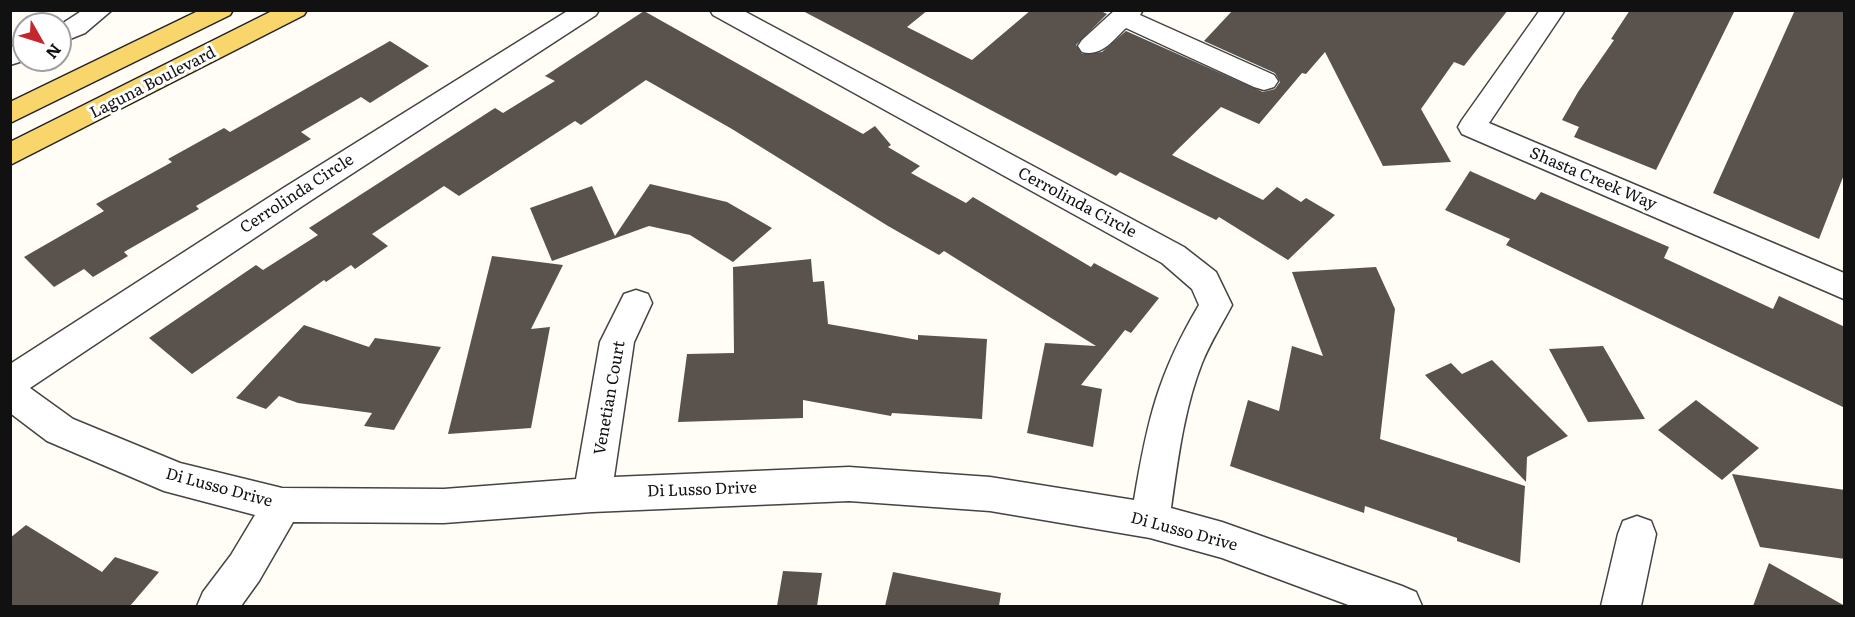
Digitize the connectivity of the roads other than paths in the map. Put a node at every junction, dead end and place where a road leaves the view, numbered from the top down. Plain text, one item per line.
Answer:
1 (100, 10) edge
2 (221, 10) edge
3 (295, 10) edge
4 (587, 10) edge
5 (722, 10) edge
6 (1552, 10) edge
7 (1128, 14) edge
8 (72, 29) edge
9 (1091, 46) dead end
10 (1264, 81) dead end
11 (10, 114) edge
12 (10, 155) edge
13 (1845, 287) edge
14 (636, 303) dead end
15 (10, 383) edge
16 (10, 393) edge
17 (592, 495) junction
18 (282, 505) junction
19 (1150, 520) junction
20 (1637, 534) dead end
21 (217, 606) edge
22 (1402, 606) edge
23 (1620, 606) edge

1 - 8 street
2 - 11 main road, Laguna Boulevard
3 - 12 main road, Laguna Boulevard
4 - 15 street, Cerrolinda Circle
5 - 19 street, Cerrolinda Circle
6 - 13 street, Shasta Creek Way
7 - 9 street
7 - 10 street
14 - 17 street, Venetian Court
16 - 18 street, Di Lusso Drive
17 - 18 street, Di Lusso Drive
17 - 19 street, Di Lusso Drive
18 - 21 street
19 - 22 street, Di Lusso Drive
20 - 23 street

